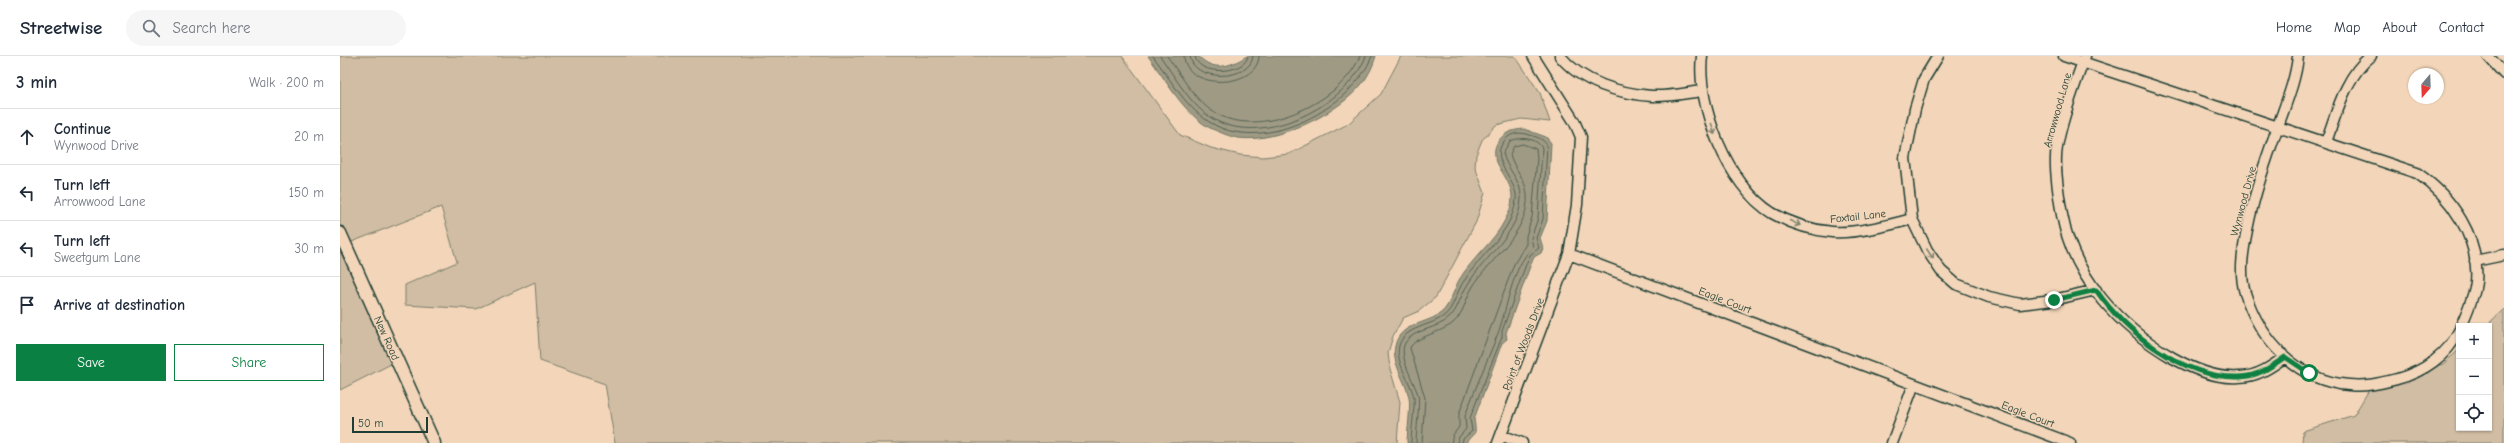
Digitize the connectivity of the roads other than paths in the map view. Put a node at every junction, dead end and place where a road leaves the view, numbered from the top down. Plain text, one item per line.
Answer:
1 (1533, 56) edge
2 (1560, 56) edge
3 (1702, 56) edge
4 (1938, 56) edge
5 (2064, 56) edge
6 (2298, 56) edge
7 (2371, 56) edge
8 (2488, 56) edge
9 (2084, 59) edge
10 (2504, 74) edge
11 (1702, 91) junction
12 (2278, 126) junction
13 (2326, 142) junction
14 (1912, 220) junction
15 (340, 233) edge
16 (1569, 254) junction
17 (2504, 254) edge
18 (2475, 261) junction
19 (2096, 290) junction
20 (2462, 323) edge
21 (2456, 335) edge
22 (2285, 357) junction
23 (1914, 384) junction
24 (1500, 439) edge
25 (434, 443) edge
26 (1522, 443) edge
27 (1892, 443) edge
28 (2070, 443) edge

1 - 16 street
2 - 11 street
3 - 11 street, Foxtail Lane
4 - 14 street
5 - 9 street
6 - 12 street, Wynwood Drive
7 - 13 street
8 - 10 street
9 - 12 street
9 - 19 street, Arrowwood Lane
11 -> 14 street, Foxtail Lane
12 - 13 street
12 - 22 street, Wynwood Drive
13 - 18 street
14 -> 19 street
15 - 25 street, New Road
16 - 23 street, Eagle Court
16 - 24 street, Point of Woods Drive
17 - 18 street
18 - 20 street
19 - 22 street, Arrowwood Lane
21 - 22 street, Wynwood Drive
23 - 27 street
23 - 28 street, Eagle Court
24 - 26 street

